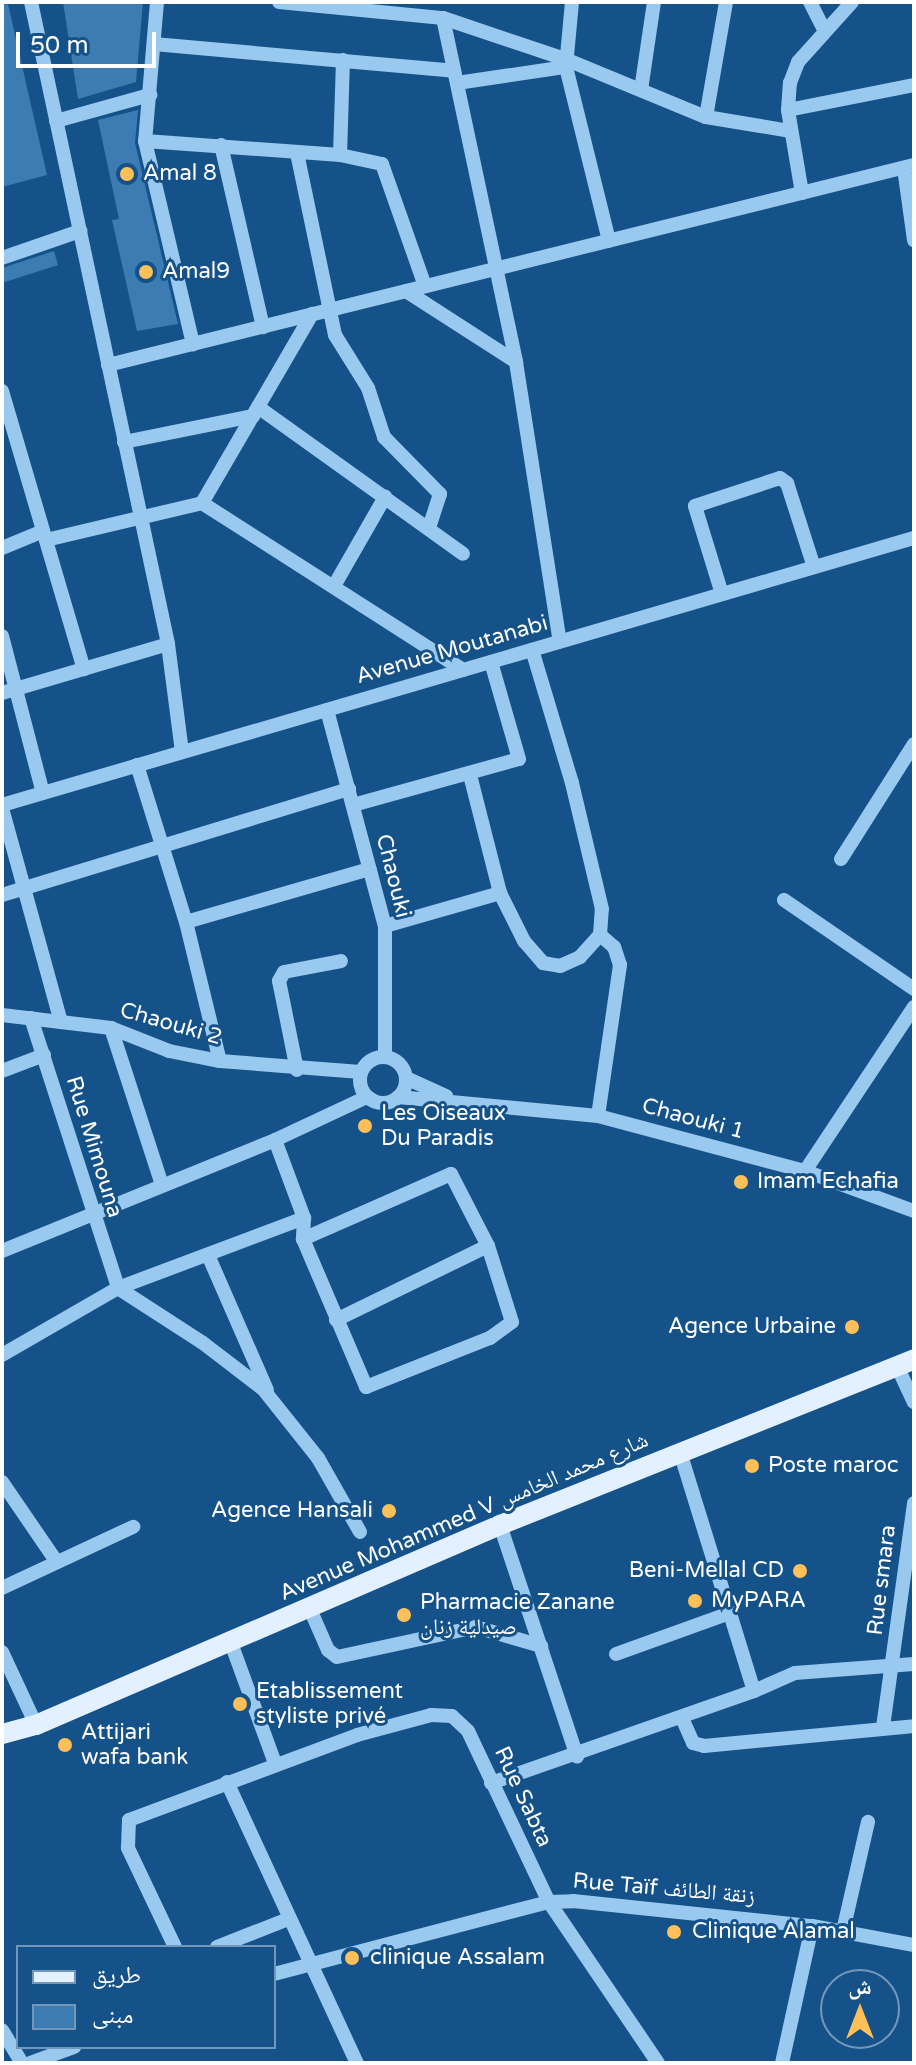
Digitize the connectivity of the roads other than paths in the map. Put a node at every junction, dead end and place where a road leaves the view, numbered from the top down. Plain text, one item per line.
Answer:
1 (31, 2) edge
2 (157, 2) edge
3 (279, 2) edge
4 (572, 2) edge
5 (654, 2) edge
6 (726, 2) edge
7 (810, 2) edge
8 (852, 2) edge
9 (304, 3) edge
10 (347, 5) edge
11 (443, 18) junction
12 (824, 30) junction
13 (154, 44) junction
14 (343, 60) junction
15 (565, 63) junction
16 (455, 77) junction
17 (914, 85) edge
18 (641, 90) junction
19 (150, 95) junction
20 (788, 110) junction
21 (706, 117) junction
22 (56, 121) junction
23 (791, 131) junction
24 (145, 141) junction
25 (221, 145) junction
26 (297, 153) junction
27 (340, 155) junction
28 (909, 166) edge
29 (802, 193) junction
30 (80, 231) junction
31 (914, 240) edge
32 (609, 241) junction
33 (2, 258) edge
34 (496, 269) junction
35 (425, 286) junction
36 (406, 291) junction
37 (329, 310) junction
38 (312, 314) junction
39 (263, 327) junction
40 (193, 344) junction
41 (516, 362) junction
42 (108, 365) junction
43 (2, 391) edge
44 (256, 412) junction
45 (8, 434) edge
46 (124, 442) junction
47 (385, 497) junction
48 (202, 503) junction
49 (140, 515) junction
50 (429, 528) junction
51 (44, 535) junction
52 (914, 538) edge
53 (2, 548) edge
54 (463, 554) dead end
55 (814, 567) junction
56 (334, 586) junction
57 (722, 594) junction
58 (2, 636) edge
59 (560, 642) junction
60 (168, 644) junction
61 (532, 650) junction
62 (491, 662) junction
63 (84, 669) junction
64 (463, 670) junction
65 (9, 690) edge
66 (327, 710) junction
67 (182, 752) junction
68 (912, 752) edge
69 (137, 765) junction
70 (470, 775) junction
71 (349, 789) junction
72 (43, 793) junction
73 (353, 805) junction
74 (2, 806) edge
75 (162, 842) junction
76 (841, 859) dead end
77 (370, 869) junction
78 (22, 889) junction
79 (500, 893) junction
80 (2, 895) edge
81 (784, 900) dead end
82 (186, 922) junction
83 (385, 926) junction
84 (600, 935) junction
85 (341, 961) dead end
86 (914, 989) edge
87 (914, 1007) edge
88 (2, 1015) edge
89 (31, 1018) junction
90 (61, 1022) junction
91 (111, 1028) junction
92 (44, 1055) junction
93 (385, 1057) junction
94 (220, 1061) junction
95 (297, 1070) junction
96 (2, 1071) edge
97 (361, 1072) junction
98 (329, 1073) junction
99 (406, 1078) junction
100 (367, 1096) junction
101 (398, 1097) junction
102 (454, 1099) junction
103 (598, 1116) junction
104 (275, 1140) junction
105 (805, 1171) junction
106 (162, 1185) junction
107 (914, 1211) edge
108 (90, 1214) junction
109 (304, 1218) junction
110 (303, 1239) junction
111 (488, 1246) junction
112 (2, 1251) edge
113 (208, 1255) junction
114 (118, 1288) junction
115 (336, 1320) junction
116 (2, 1355) edge
117 (906, 1362) edge
118 (269, 1396) junction
119 (914, 1402) edge
120 (680, 1452) junction
121 (2, 1482) edge
122 (914, 1503) edge
123 (500, 1525) junction
124 (133, 1527) dead end
125 (360, 1532) dead end
126 (56, 1561) junction
127 (2, 1588) edge
128 (310, 1609) junction
129 (730, 1613) junction
130 (231, 1643) junction
131 (541, 1646) junction
132 (2, 1652) edge
133 (616, 1654) dead end
134 (893, 1662) junction
135 (914, 1664) edge
136 (754, 1691) junction
137 (682, 1718) junction
138 (36, 1725) junction
139 (914, 1726) edge
140 (883, 1727) junction
141 (2, 1734) edge
142 (2, 1746) edge
143 (577, 1757) junction
144 (275, 1763) junction
145 (227, 1782) junction
146 (491, 1783) junction
147 (868, 1822) dead end
148 (549, 1902) junction
149 (288, 1919) junction
150 (812, 1926) junction
151 (843, 1931) junction
152 (174, 1945) edge
153 (222, 1945) edge
154 (914, 1945) edge
155 (307, 1961) junction
156 (276, 1973) edge
157 (2, 2030) edge
158 (68, 2049) edge
159 (22, 2063) edge
160 (30, 2063) edge
161 (357, 2063) edge
162 (658, 2063) edge
163 (782, 2063) edge

1 - 22 street
2 - 13 street
3 - 9 street
4 - 15 street
5 - 18 street
6 - 21 street
7 - 12 street
8 - 12 street
9 - 10 street
10 - 11 street
11 - 15 street
11 - 16 street
12 - 20 street
13 - 14 street
13 - 19 street
14 - 16 street
14 - 27 street
15 - 16 street
15 - 18 street
15 - 32 street
16 - 34 street
17 - 20 street
18 - 21 street
19 - 22 street
19 - 24 street
20 - 23 street
21 - 23 street
22 - 30 street
23 - 29 street
24 - 25 street
24 - 40 street
25 - 26 street
25 - 39 street
26 - 27 street
26 - 37 street
27 - 35 street
28 - 29 street
28 - 31 street
29 - 32 street
30 - 33 street
30 - 42 street
32 - 34 street
34 - 35 street
34 - 41 street
35 - 36 street
36 - 37 street
36 - 41 street
37 - 38 street
37 - 50 street
38 - 39 street
38 - 44 street
39 - 40 street
40 - 42 street
41 - 59 street
42 - 46 street
43 - 45 street
44 - 46 street
44 - 47 street
44 - 48 street
45 - 51 street
46 - 49 street
47 - 50 street
47 - 56 street
48 - 49 street
48 - 56 street
49 - 51 street
49 - 60 street
50 - 54 street
51 - 53 street
51 - 63 street
52 - 55 street, Avenue Moutanabi
55 - 57 street, Avenue Moutanabi
55 - 57 street
56 - 64 street
57 - 59 street, Avenue Moutanabi
58 - 65 street
59 - 61 street, Avenue Moutanabi
60 - 63 street
60 - 67 street
61 - 62 street, Avenue Moutanabi
61 - 84 street
62 - 64 street, Avenue Moutanabi
62 - 70 street
63 - 65 street
64 - 66 street, Avenue Moutanabi
65 - 72 street
66 - 67 street, Avenue Moutanabi
66 - 71 street, Chaouki
67 - 69 street, Avenue Moutanabi
68 - 76 street
69 - 72 street, Avenue Moutanabi
69 - 75 street
70 - 73 street
70 - 79 street
71 - 73 street, Chaouki
71 - 75 street
72 - 74 street, Avenue Moutanabi
73 - 77 street, Chaouki
74 - 78 street
75 - 78 street
75 - 82 street
77 - 82 street
77 - 83 street, Chaouki
78 - 80 street
78 - 90 street
79 - 83 street
79 - 84 street
81 - 86 street
82 - 94 street
83 - 93 street, Chaouki
84 - 103 street
85 - 95 street
87 - 105 street
88 - 89 street, Chaouki 2
89 - 90 street, Chaouki 2
89 - 92 street, Rue Mimouna
90 - 91 street, Chaouki 2
91 - 94 street, Chaouki 2
91 - 106 street
92 - 96 street
92 - 108 street, Rue Mimouna
93 - 97 street
93 - 99 street
94 - 95 street, Chaouki 2
95 - 98 street, Chaouki 2
97 - 98 street, Chaouki 2
97 - 100 street
98 - 100 street, Chaouki 2
99 - 101 street
99 - 102 street, Chaouki 1
100 - 101 street
100 - 104 street
101 - 102 street, Chaouki 1
102 - 103 street, Chaouki 1
103 - 105 street, Chaouki 1
104 - 106 street
104 - 109 street
105 - 107 street, Chaouki 1
106 - 108 street
108 - 112 street
108 - 114 street, Rue Mimouna
109 - 110 street
109 - 113 street
110 - 111 street
110 - 115 street
111 - 115 street
111 - 115 street
113 - 114 street
113 - 118 street
114 - 116 street
114 - 118 street
117 - 119 street
117 - 120 main road, Avenue Mohammed V شارع محمد الخامس
118 - 125 street
120 - 123 main road, Avenue Mohammed V شارع محمد الخامس
120 - 129 street
121 - 126 street
122 - 134 street, Rue smara
123 - 128 main road, Avenue Mohammed V شارع محمد الخامس
123 - 131 street
124 - 126 street
126 - 127 street
128 - 130 main road, Avenue Mohammed V شارع محمد الخامس
128 - 131 street
129 - 133 street
129 - 136 street
130 - 138 main road, Avenue Mohammed V شارع محمد الخامس
130 - 144 street
131 - 143 street
132 - 138 street
134 - 135 street
134 - 136 street
134 - 140 street, Rue smara
136 - 137 street
137 - 140 street
137 - 143 street
138 - 141 main road
138 - 142 main road
139 - 140 street
143 - 146 street
144 - 145 street
144 - 146 street, Rue Sabta
145 - 149 street
145 - 152 street
146 - 148 street, Rue Sabta
147 - 151 street
148 - 150 street, Rue Taïf زنقة الطائف
148 - 155 street, Rue Taïf زنقة الطائف
148 - 162 street, Rue Sabta
149 - 153 street
149 - 155 street
150 - 151 street, Rue Taïf زنقة الطائف
150 - 163 street
151 - 154 street, Rue Taïf زنقة الطائف
155 - 156 street, Rue Taïf زنقة الطائف
155 - 161 street
157 - 159 street
158 - 160 street

